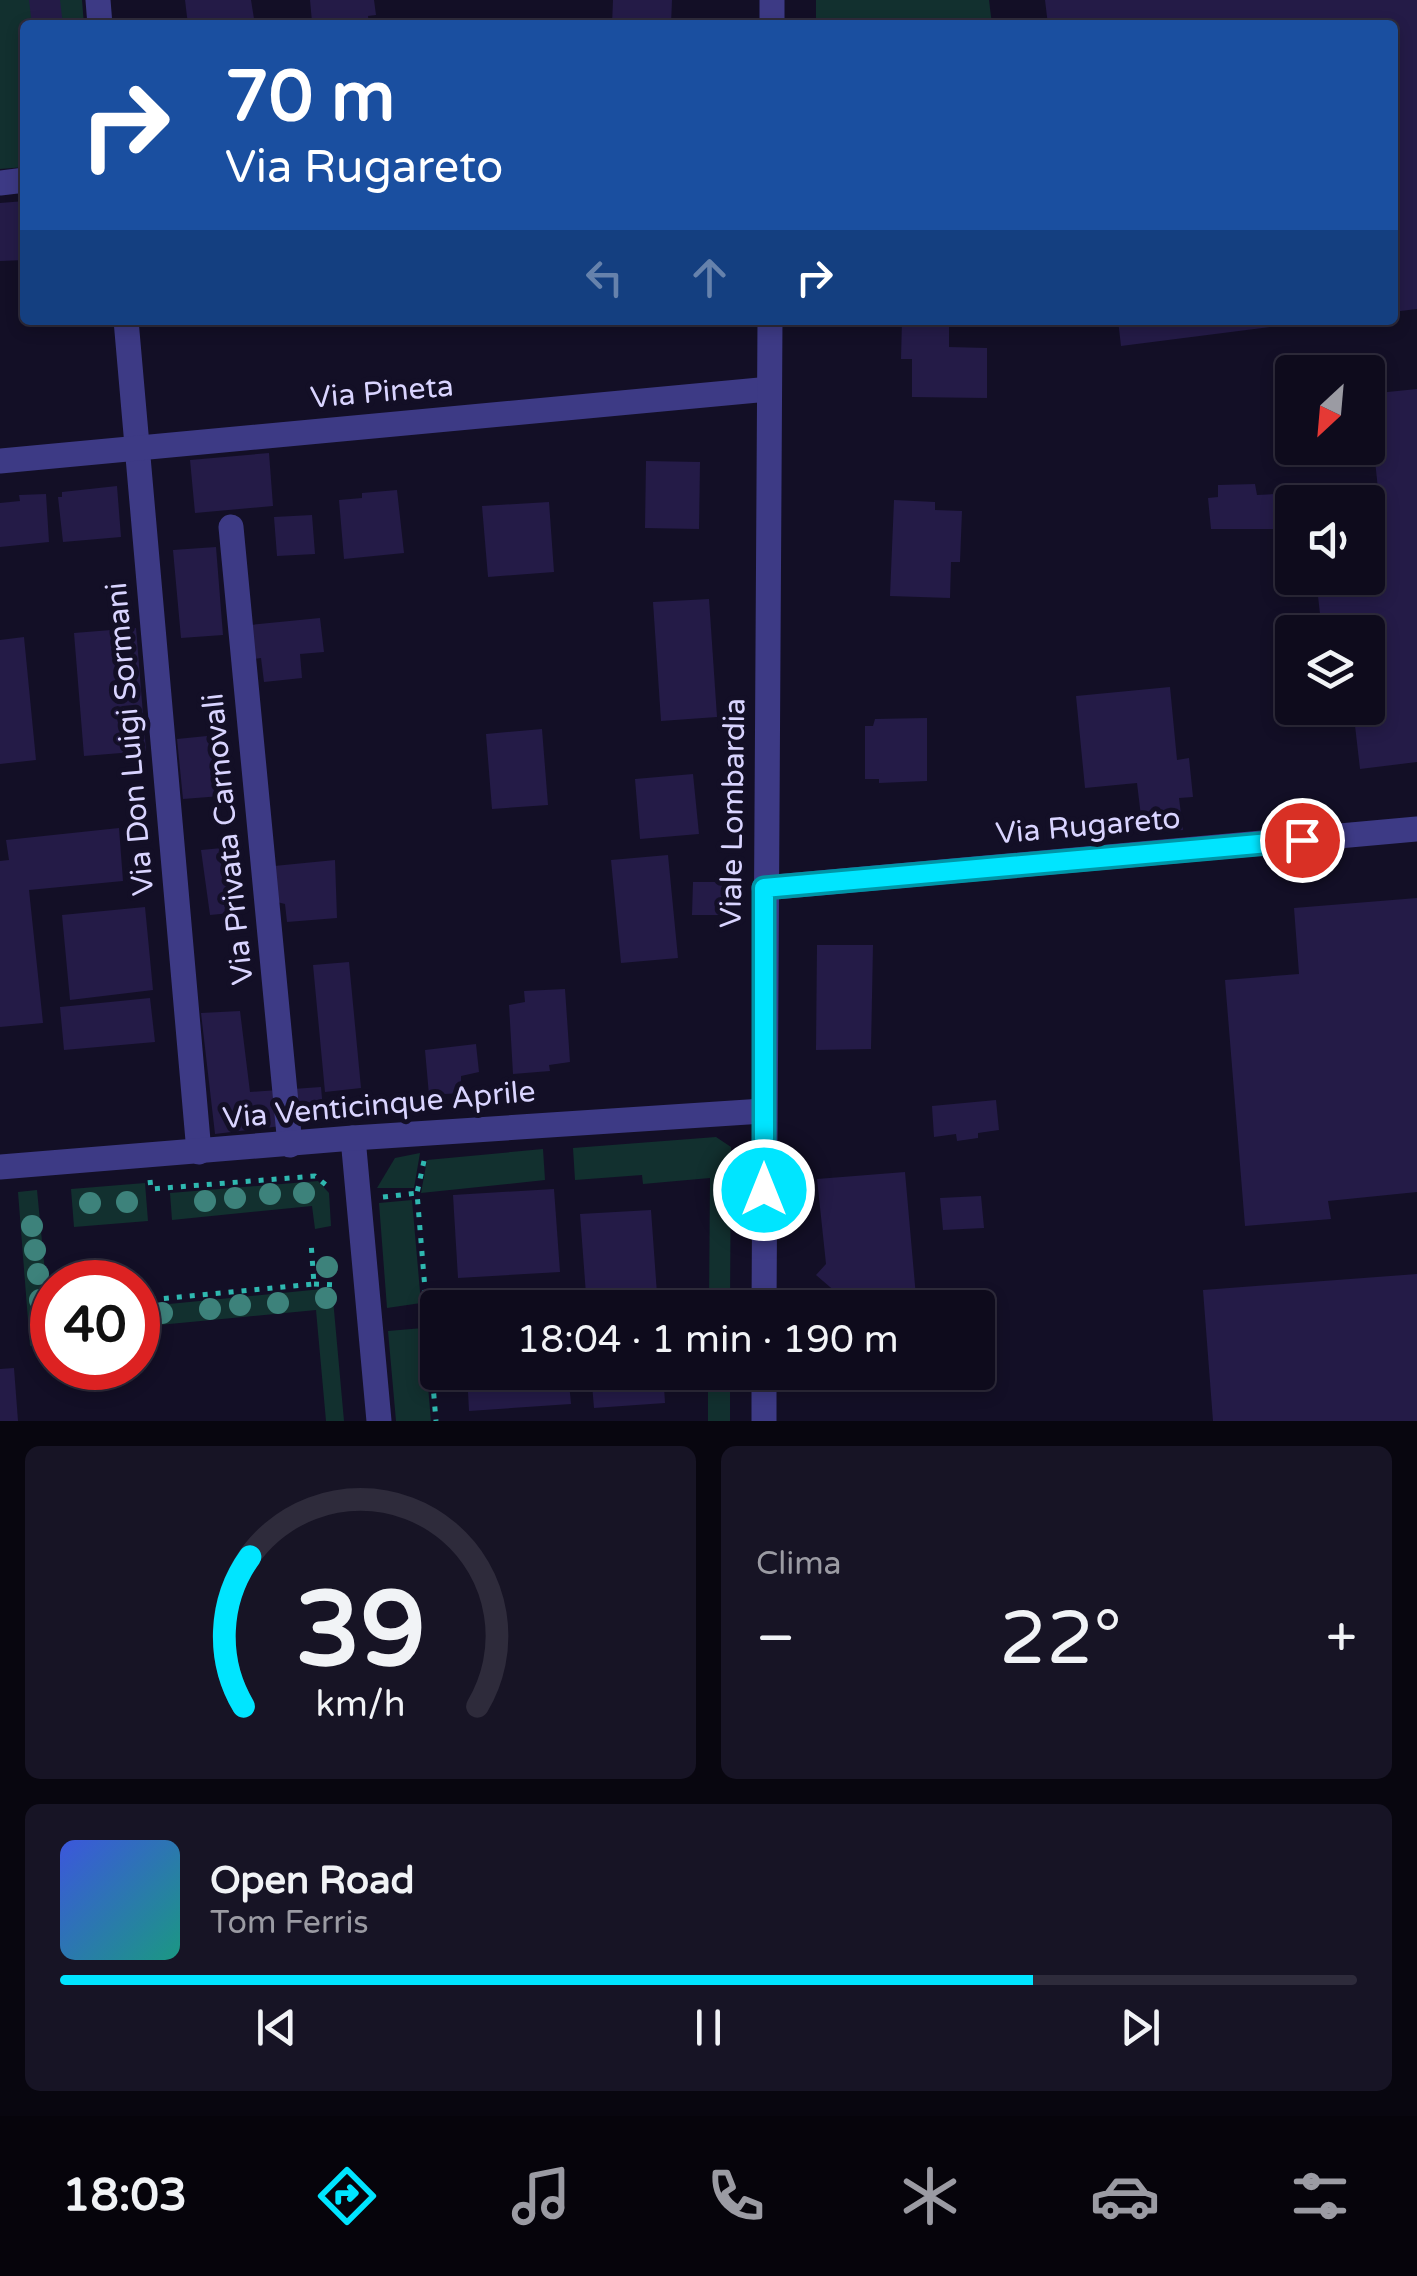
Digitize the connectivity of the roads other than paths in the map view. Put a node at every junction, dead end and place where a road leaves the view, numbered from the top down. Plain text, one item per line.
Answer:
1 (126, 325) edge
2 (770, 325) edge
3 (770, 389) junction
4 (136, 448) junction
5 (0, 461) edge
6 (230, 527) dead end
7 (1417, 829) edge
8 (764, 888) junction
9 (763, 1112) junction
10 (352, 1138) junction
11 (290, 1144) junction
12 (200, 1152) junction
13 (0, 1167) edge
14 (764, 1290) edge
15 (764, 1390) edge
16 (378, 1421) edge
17 (764, 1421) edge

1 - 4 street, Via Don Luigi Sormani
2 - 3 street, Viale Lombardia
3 - 4 street, Via Pineta
3 - 8 street, Viale Lombardia
4 - 5 street, Via Pineta
4 - 12 street, Via Don Luigi Sormani
6 - 11 street, Via Privata Carnovali
7 - 8 street, Via Rugareto
8 - 9 street, Viale Lombardia
9 - 10 street, Via Venticinque Aprile
9 - 14 street, Viale Lombardia
10 - 11 street, Via Venticinque Aprile
10 - 16 street
11 - 12 street, Via Venticinque Aprile
12 - 13 street, Via Venticinque Aprile
15 - 17 street

